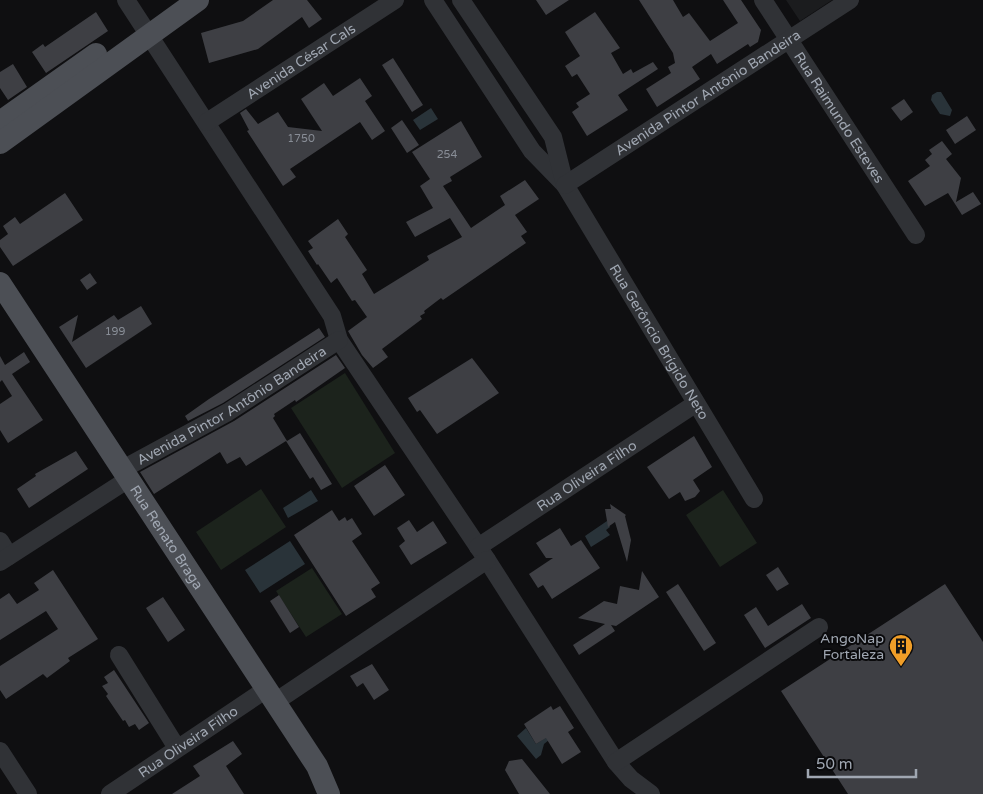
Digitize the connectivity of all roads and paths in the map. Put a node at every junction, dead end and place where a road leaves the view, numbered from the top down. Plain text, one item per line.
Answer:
1 (126, 0) edge
2 (172, 0) edge
3 (198, 0) edge
4 (395, 0) edge
5 (433, 0) edge
6 (461, 0) edge
7 (763, 0) edge
8 (850, 0) edge
9 (145, 29) junction
10 (789, 40) junction
11 (0, 122) edge
12 (207, 122) junction
13 (0, 142) edge
14 (565, 185) junction
15 (916, 236) dead end
16 (0, 283) edge
17 (340, 340) junction
18 (695, 404) junction
19 (124, 475) junction
20 (754, 498) dead end
21 (0, 541) edge
22 (483, 554) junction
23 (5, 559) edge
24 (819, 627) dead end
25 (119, 655) dead end
26 (270, 696) junction
27 (177, 748) junction
28 (0, 751) edge
29 (616, 762) junction
30 (28, 794) edge
31 (110, 794) edge
32 (329, 794) edge
33 (651, 794) edge

1 - 9 street
2 - 9 main road
3 - 9 main road
4 - 12 street, Avenida César Cals
5 - 14 street, Rua Gerôncio Brígido Neto
6 - 14 street, Rua Gerôncio Brígido Neto
7 - 10 street, Rua Raimundo Esteves
8 - 10 street, Avenida Pintor Antônio Bandeira
9 - 11 main road
9 - 12 street
9 - 13 main road
10 - 14 street, Avenida Pintor Antônio Bandeira
10 - 15 street, Rua Raimundo Esteves
12 - 17 street
14 - 18 street, Rua Gerôncio Brígido Neto
16 - 19 main road, Rua Renato Braga
17 - 19 street, Avenida Pintor Antônio Bandeira
17 - 22 street
18 - 20 street, Rua Gerôncio Brígido Neto
18 - 22 street, Rua Oliveira Filho
19 - 23 street, Avenida Pintor Antônio Bandeira
19 - 26 main road, Rua Renato Braga
21 - 23 street
22 - 26 street, Rua Oliveira Filho
22 - 29 street
24 - 29 street
25 - 27 street
26 - 27 street, Rua Oliveira Filho
26 - 32 main road, Rua Renato Braga
27 - 31 street, Rua Oliveira Filho
28 - 30 street
29 - 33 street

